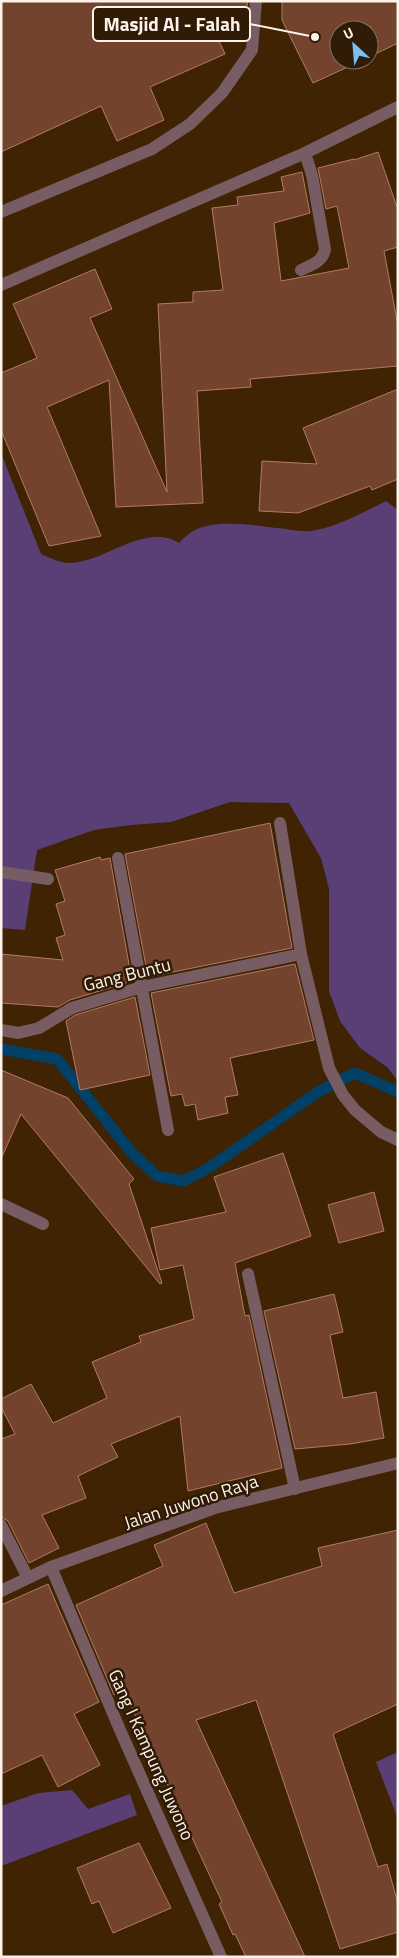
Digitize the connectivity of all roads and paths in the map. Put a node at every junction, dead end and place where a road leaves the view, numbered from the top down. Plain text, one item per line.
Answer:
1 (256, 1) edge
2 (398, 107) edge
3 (306, 153) junction
4 (1, 212) edge
5 (301, 270) dead end
6 (1, 285) edge
7 (280, 823) dead end
8 (118, 858) dead end
9 (1, 872) edge
10 (48, 879) dead end
11 (301, 954) junction
12 (142, 987) junction
13 (1, 1030) edge
14 (168, 1130) dead end
15 (398, 1140) edge
16 (1, 1204) edge
17 (43, 1224) dead end
18 (248, 1274) dead end
19 (398, 1463) edge
20 (295, 1489) junction
21 (1, 1525) edge
22 (51, 1568) junction
23 (28, 1578) junction
24 (1, 1591) edge
25 (221, 1957) edge

1 - 4 street
2 - 3 street
3 - 5 street
3 - 6 street
7 - 11 street
8 - 12 street
9 - 10 street
11 - 12 street, Gang Buntu
11 - 15 street
12 - 13 street, Gang Buntu
12 - 14 street
16 - 17 street
18 - 20 street
19 - 20 street, Jalan Juwono Raya
20 - 22 street, Jalan Juwono Raya
21 - 23 street
22 - 23 street, Jalan Juwono Raya
22 - 25 street, Gang I Kampung Juwono
23 - 24 street, Jalan Juwono Raya

